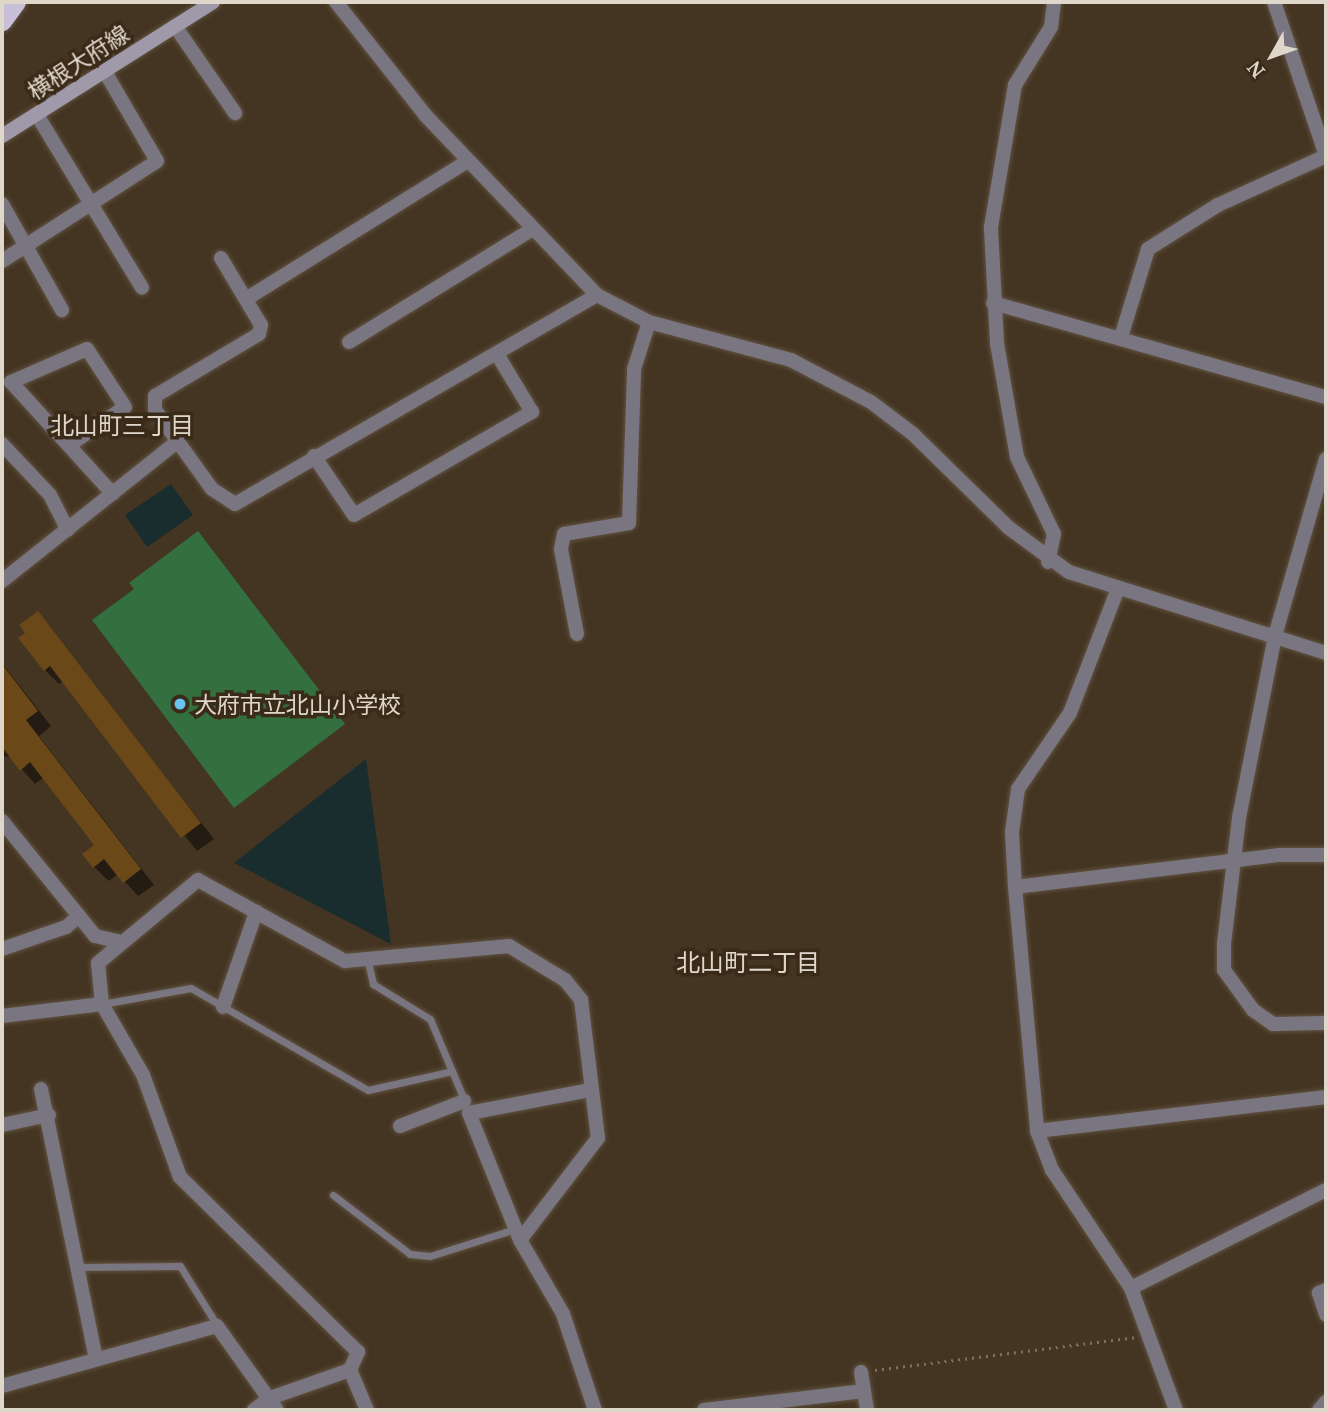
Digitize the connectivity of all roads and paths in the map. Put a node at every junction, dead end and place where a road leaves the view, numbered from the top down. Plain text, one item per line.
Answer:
1 (16, 2) edge
2 (213, 2) edge
3 (337, 2) edge
4 (1274, 2) edge
5 (1056, 3) edge
6 (2, 21) edge
7 (176, 26) junction
8 (105, 72) junction
9 (234, 113) dead end
10 (37, 115) junction
11 (2, 136) edge
12 (1326, 156) edge
13 (468, 161) junction
14 (2, 204) edge
15 (90, 205) junction
16 (533, 229) junction
17 (24, 247) junction
18 (221, 258) dead end
19 (2, 261) edge
20 (142, 288) dead end
21 (597, 295) junction
22 (246, 299) junction
23 (993, 303) junction
24 (62, 310) dead end
25 (649, 322) junction
26 (1121, 337) junction
27 (349, 342) dead end
28 (496, 354) junction
29 (1326, 397) edge
30 (177, 442) junction
31 (2, 444) edge
32 (71, 444) junction
33 (314, 456) junction
34 (1326, 459) edge
35 (113, 494) junction
36 (68, 530) junction
37 (1048, 562) junction
38 (2, 581) edge
39 (1117, 591) junction
40 (577, 634) dead end
41 (1275, 636) junction
42 (1326, 653) edge
43 (2, 821) edge
44 (1326, 855) edge
45 (1233, 860) junction
46 (1015, 887) junction
47 (256, 912) junction
48 (79, 916) junction
49 (117, 941) junction
50 (2, 949) edge
51 (368, 962) junction
52 (102, 1004) junction
53 (223, 1007) junction
54 (2, 1016) edge
55 (1326, 1023) edge
56 (452, 1071) junction
57 (40, 1089) dead end
58 (591, 1090) junction
59 (1326, 1097) edge
60 (466, 1107) junction
61 (49, 1115) junction
62 (2, 1125) edge
63 (400, 1126) dead end
64 (1037, 1130) junction
65 (1326, 1190) edge
66 (333, 1195) dead end
67 (518, 1235) junction
68 (78, 1267) junction
69 (1131, 1288) junction
70 (1326, 1290) edge
71 (1326, 1315) edge
72 (217, 1326) junction
73 (1149, 1335) junction
74 (96, 1359) junction
75 (350, 1370) junction
76 (861, 1372) joint
77 (2, 1386) edge
78 (864, 1391) junction
79 (1326, 1402) edge
80 (274, 1404) edge
81 (254, 1410) edge
82 (367, 1410) edge
83 (596, 1410) edge
84 (704, 1410) edge
85 (867, 1410) edge
86 (1176, 1410) edge
87 (1319, 1410) edge

1 - 6 highway
2 - 7 main road, 横根大府線
3 - 13 street
4 - 12 street
5 - 23 street
7 - 8 main road, 横根大府線
7 - 9 street
8 - 10 main road, 横根大府線
8 - 15 street
10 - 11 main road, 横根大府線
10 - 15 street
12 - 26 street
13 - 16 street
13 - 22 street
14 - 17 street
15 - 17 street
15 - 20 street
16 - 21 street
16 - 27 street
17 - 19 street
17 - 24 street
18 - 22 street
21 - 25 street
21 - 28 street
22 - 30 street
23 - 26 street
23 - 37 street
25 - 37 street
25 - 40 street
26 - 29 street
28 - 33 street
28 - 33 street
30 - 33 street
30 - 35 street
31 - 36 street
32 - 32 street
32 - 35 street
34 - 41 street
35 - 36 street
36 - 38 street
37 - 39 street
39 - 41 street
39 - 46 street
41 - 42 street
41 - 45 street
43 - 48 street
44 - 45 street
45 - 46 street
45 - 55 street
46 - 64 street
47 - 49 street
47 - 51 street
47 - 53 street
48 - 49 street
48 - 50 street
49 - 52 street
51 - 56 lane
51 - 58 street
52 - 53 lane
52 - 54 street
52 - 75 street
53 - 56 lane
56 - 60 lane
57 - 61 street
58 - 60 street
58 - 67 street
59 - 64 street
60 - 63 street
60 - 67 street
61 - 62 street
61 - 68 street
64 - 69 street
65 - 69 street
66 - 67 lane
67 - 83 street
68 - 72 lane
68 - 74 street
69 - 73 street
70 - 71 street
72 - 74 street
72 - 80 street
73 - 76 path
73 - 86 street
74 - 77 street
75 - 80 street
75 - 82 street
76 - 78 street
78 - 84 street
78 - 85 street
79 - 87 street
80 - 81 street

